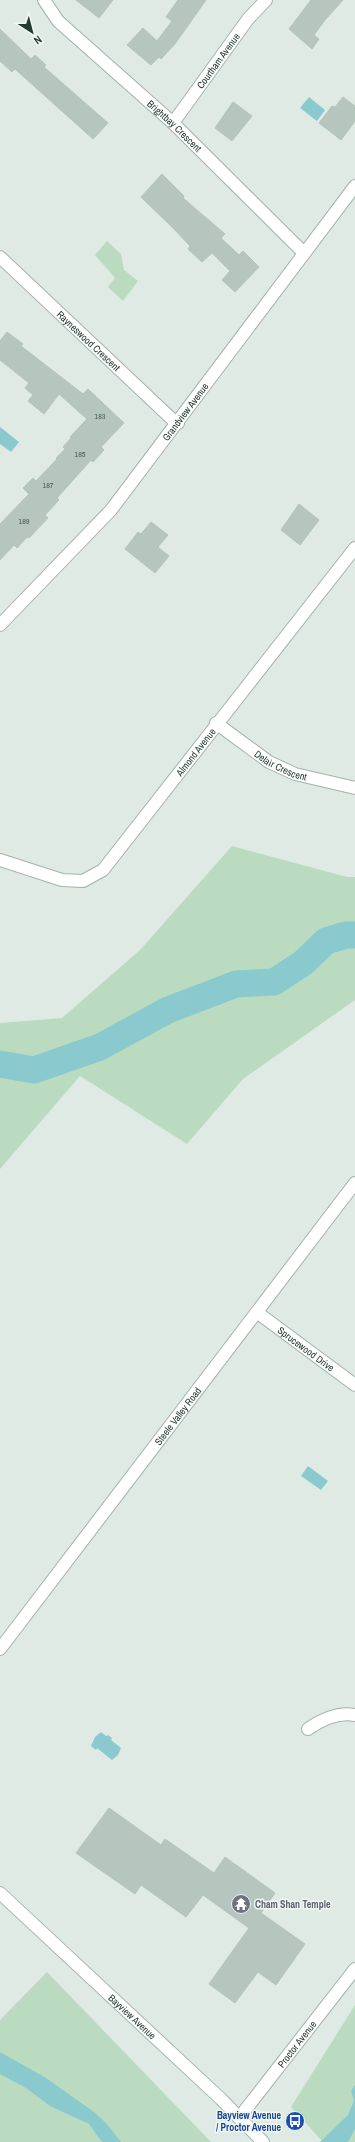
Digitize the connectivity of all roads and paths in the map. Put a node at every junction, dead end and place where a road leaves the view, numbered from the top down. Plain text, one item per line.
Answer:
1 (44, 0) edge
2 (266, 0) edge
3 (173, 123) junction
4 (355, 186) edge
5 (304, 252) junction
6 (0, 257) edge
7 (178, 422) junction
8 (355, 548) edge
9 (0, 624) edge
10 (216, 723) junction
11 (355, 788) edge
12 (0, 860) edge
13 (355, 1183) edge
14 (258, 1313) junction
15 (355, 1385) edge
16 (0, 1649) edge
17 (355, 1715) edge
18 (308, 1729) dead end
19 (0, 1893) edge
20 (355, 1969) edge
21 (239, 2118) junction
22 (264, 2142) edge

1 - 3 street, Brightbay Crescent
2 - 3 street, Courtham Avenue
3 - 5 street, Brightbay Crescent
4 - 5 street, Grandview Avenue
5 - 7 street, Grandview Avenue
6 - 7 street, Rayneswood Crescent
7 - 9 street, Grandview Avenue
8 - 10 street, Almond Avenue
10 - 11 street, Delair Crescent
10 - 12 street, Almond Avenue
13 - 14 street, Steele Valley Road
14 - 15 street, Sprucewood Drive
14 - 16 street, Steele Valley Road
17 - 18 street
19 - 21 street, Bayview Avenue
20 - 21 street, Proctor Avenue
21 - 22 street, Bayview Avenue

